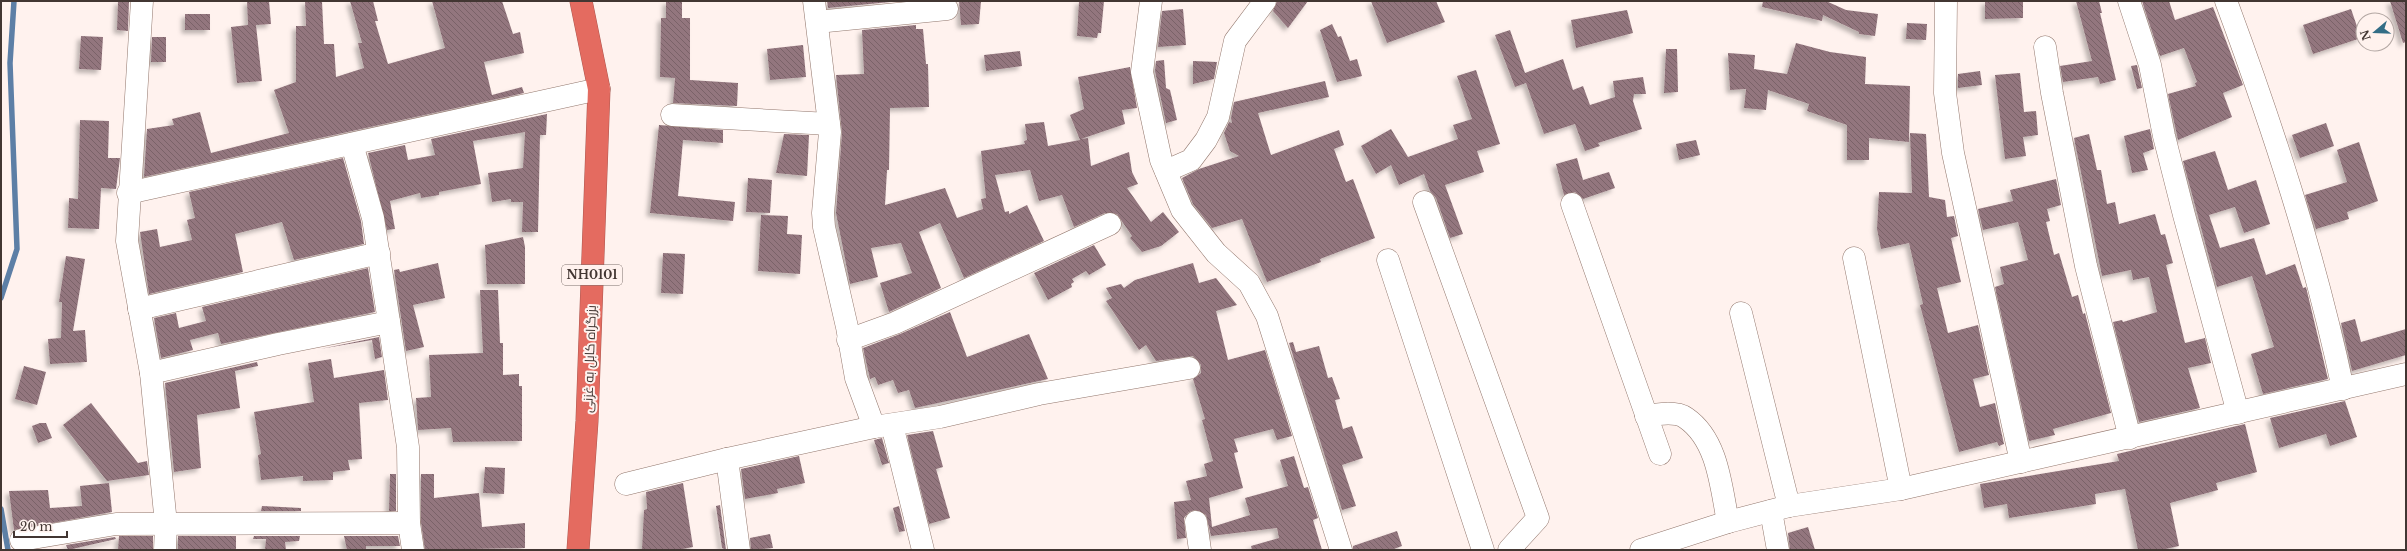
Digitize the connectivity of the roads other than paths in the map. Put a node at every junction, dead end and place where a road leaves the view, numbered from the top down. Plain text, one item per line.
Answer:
1 (142, 1) edge
2 (581, 1) edge
3 (1151, 1) edge
4 (1265, 1) edge
5 (1946, 1) edge
6 (2129, 1) edge
7 (2226, 1) edge
8 (947, 9) dead end
9 (816, 12) edge
10 (2045, 47) dead end
11 (599, 89) junction
12 (672, 115) dead end
13 (829, 124) junction
14 (352, 144) junction
15 (1166, 171) junction
16 (128, 193) junction
17 (1424, 202) dead end
18 (1572, 204) dead end
19 (1110, 224) dead end
20 (379, 253) junction
21 (1854, 258) dead end
22 (1388, 260) dead end
23 (140, 309) junction
24 (1741, 313) dead end
25 (389, 322) junction
26 (848, 340) junction
27 (1188, 368) dead end
28 (151, 373) junction
29 (2406, 374) edge
30 (2343, 389) junction
31 (2238, 413) junction
32 (1646, 416) junction
33 (883, 426) junction
34 (2130, 438) junction
35 (1660, 454) dead end
36 (727, 459) junction
37 (2021, 462) junction
38 (626, 484) dead end
39 (1901, 489) junction
40 (1780, 508) junction
41 (1196, 522) dead end
42 (1728, 522) junction
43 (409, 523) junction
44 (166, 524) junction
45 (21, 540) dead end
46 (165, 550) edge
47 (413, 550) edge
48 (578, 550) edge
49 (740, 550) edge
50 (922, 550) edge
51 (1200, 550) edge
52 (1341, 550) edge
53 (1483, 550) edge
54 (1510, 550) edge
55 (1641, 550) edge
56 (1778, 550) edge

1 - 16 street
2 - 11 highway, بزرگراه کابل به غزنی / NH0101
3 - 15 street
4 - 15 street
5 - 37 street
6 - 31 street
7 - 30 street
8 - 9 street
9 - 13 street
10 - 34 street
11 - 14 street
11 - 48 highway, بزرگراه کابل به غزنی / NH0101
12 - 13 street
13 - 26 street
14 - 16 street
14 - 20 street
15 - 52 street
16 - 23 street
17 - 54 street
18 - 32 street
19 - 26 street
20 - 23 street
20 - 25 street
21 - 39 street
22 - 53 street
23 - 28 street
24 - 40 street
25 - 28 street
25 - 43 street
26 - 33 street
27 - 33 street
28 - 44 street
29 - 30 street
30 - 31 street
31 - 34 street
32 - 35 street
32 - 42 street
33 - 36 street
33 - 50 street
34 - 37 street
36 - 38 street
36 - 49 street
37 - 39 street
39 - 40 street
40 - 42 street
40 - 56 street
41 - 51 street
42 - 55 street
43 - 44 street
43 - 47 street
44 - 45 street
44 - 46 street

